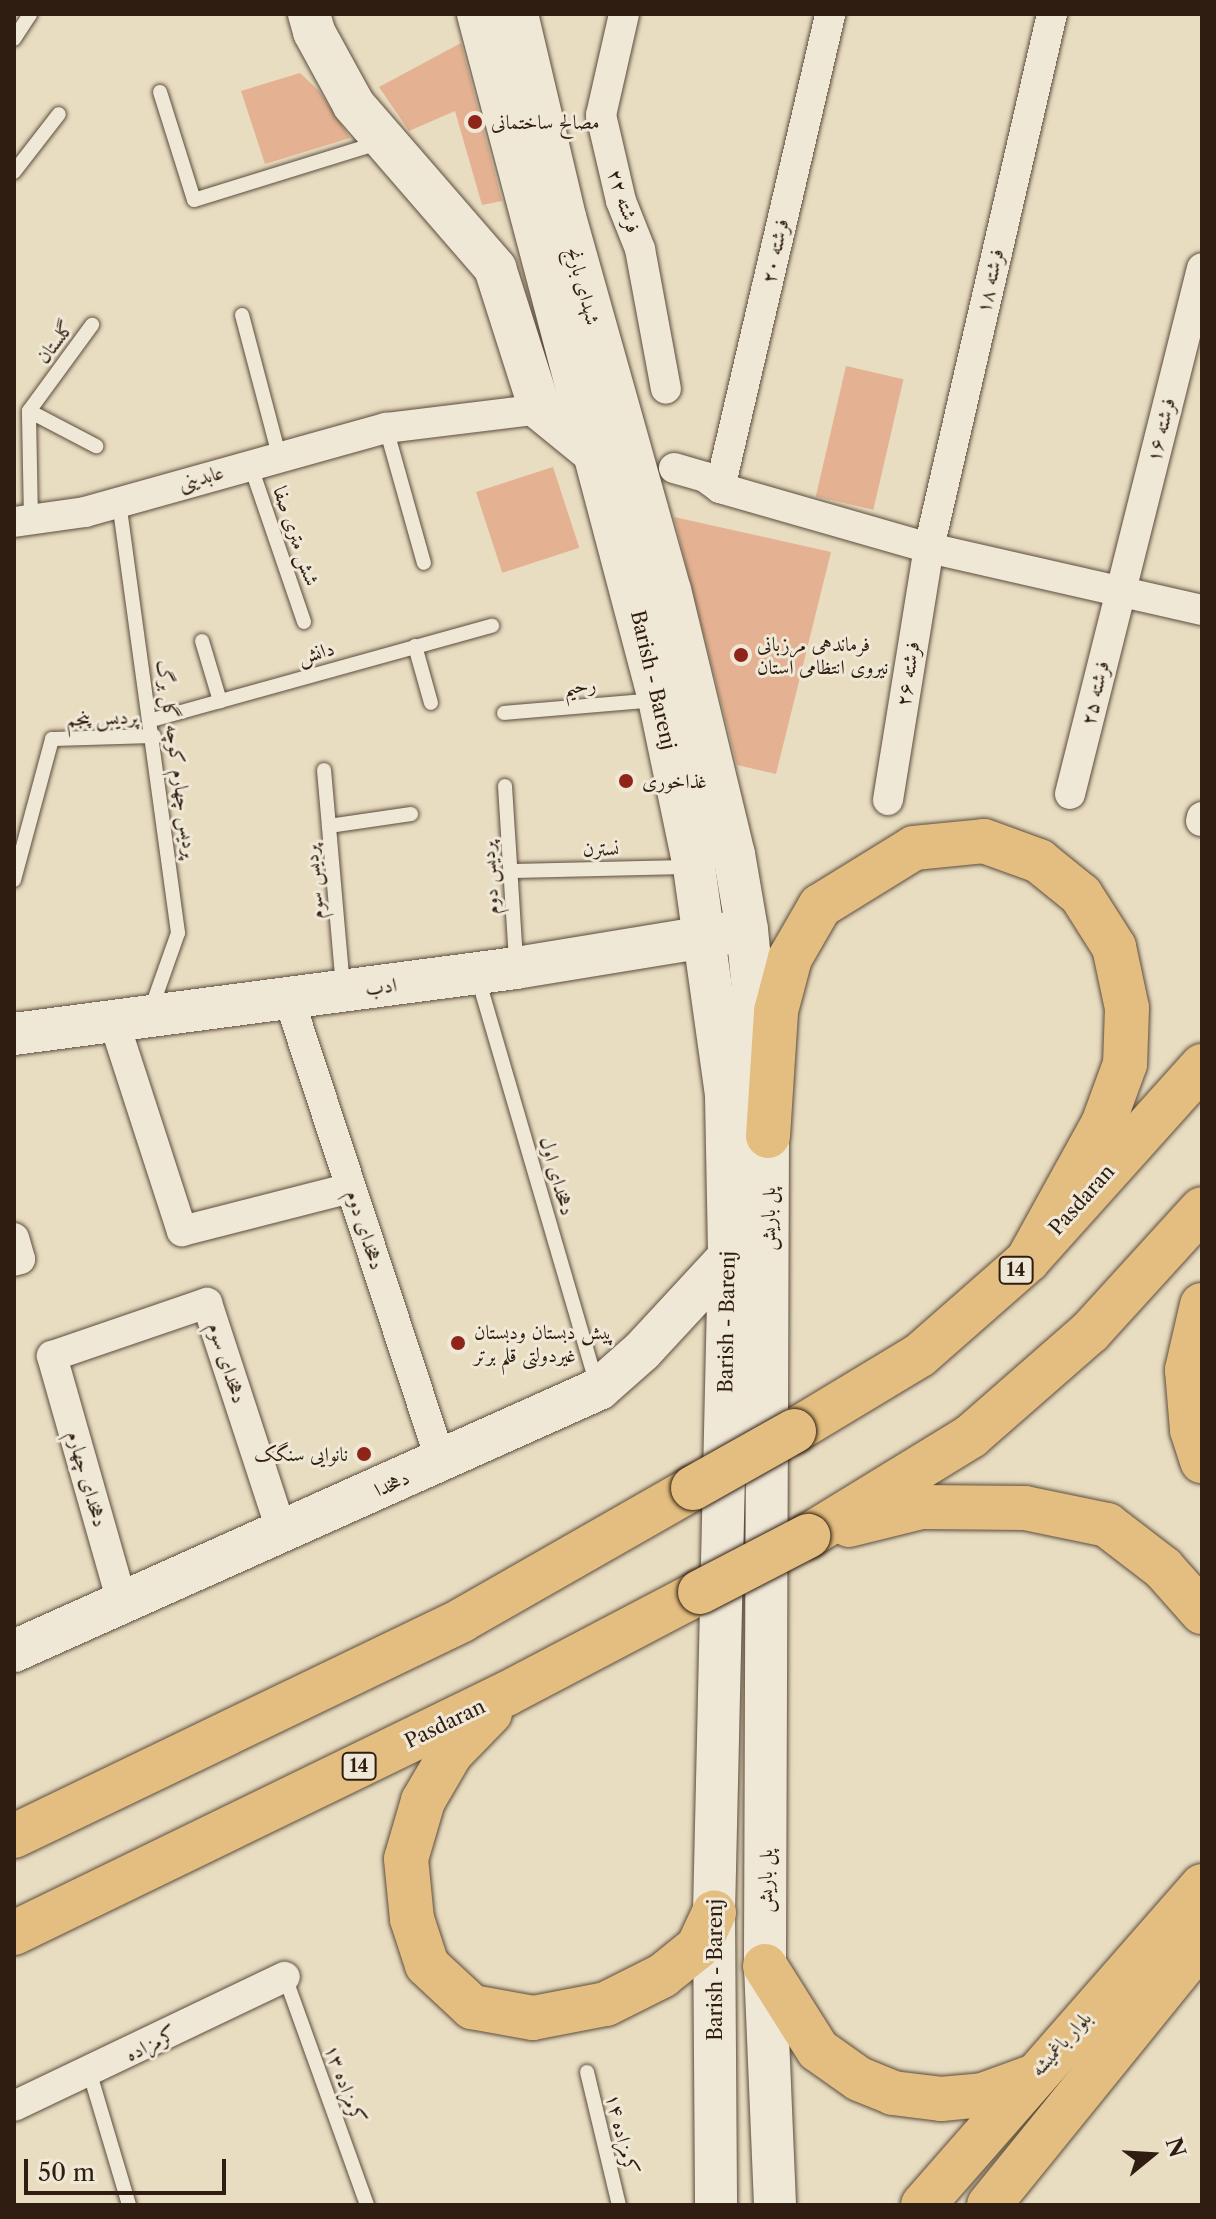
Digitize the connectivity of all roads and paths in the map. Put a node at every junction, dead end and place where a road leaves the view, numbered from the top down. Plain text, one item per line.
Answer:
1 (30, 14) edge
2 (309, 14) edge
3 (478, 14) edge
4 (517, 14) edge
5 (624, 14) edge
6 (830, 14) edge
7 (1052, 14) edge
8 (15, 40) edge
9 (160, 92) dead end
10 (59, 114) dead end
11 (385, 141) junction
12 (14, 172) edge
13 (1202, 268) edge
14 (242, 315) dead end
15 (92, 325) dead end
16 (666, 389) dead end
17 (540, 409) junction
18 (29, 411) junction
19 (386, 428) junction
20 (22, 434) edge
21 (96, 446) dead end
22 (594, 453) junction
23 (264, 460) junction
24 (674, 468) dead end
25 (720, 488) junction
26 (119, 501) junction
27 (22, 521) edge
28 (929, 548) junction
29 (660, 555) joint
30 (424, 563) dead end
31 (1120, 592) junction
32 (1202, 610) edge
33 (304, 622) dead end
34 (492, 626) dead end
35 (202, 641) dead end
36 (415, 646) junction
37 (659, 699) junction
38 (220, 701) junction
39 (431, 703) dead end
40 (504, 713) dead end
41 (152, 720) junction
42 (154, 736) junction
43 (324, 770) dead end
44 (505, 786) dead end
45 (1070, 794) dead end
46 (888, 800) dead end
47 (411, 814) dead end
48 (329, 826) junction
49 (694, 867) junction
50 (510, 871) junction
51 (14, 880) edge
52 (747, 930) junction
53 (702, 940) junction
54 (496, 971) junction
55 (344, 992) junction
56 (289, 999) junction
57 (131, 1020) junction
58 (14, 1034) edge
59 (1202, 1066) edge
60 (768, 1136) junction
61 (351, 1188) junction
62 (1202, 1209) edge
63 (729, 1257) junction
64 (1028, 1260) junction
65 (1202, 1305) edge
66 (52, 1356) joint
67 (1195, 1358) edge
68 (599, 1389) junction
69 (441, 1461) junction
70 (1202, 1461) edge
71 (282, 1533) junction
72 (808, 1536) junction
73 (122, 1602) junction
74 (1202, 1612) edge
75 (14, 1651) edge
76 (508, 1693) junction
77 (14, 1836) edge
78 (1202, 1886) edge
79 (714, 1912) junction
80 (14, 1933) edge
81 (1202, 1942) edge
82 (765, 1966) junction
83 (285, 1977) joint
84 (587, 2072) dead end
85 (90, 2074) junction
86 (1032, 2077) junction
87 (14, 2106) edge
88 (129, 2205) edge
89 (367, 2205) edge
90 (619, 2205) edge
91 (716, 2205) edge
92 (775, 2205) edge
93 (923, 2205) edge
94 (989, 2205) edge

1 - 8 lane
2 - 11 main road
3 - 22 main road, Barish - Barenj
4 - 29 main road, شهدای بارنج
5 - 16 street, ۲۲ فرشته
6 - 25 street, ۲۰ فرشته
7 - 28 street, ۱۸ فرشته
9 - 11 lane
10 - 12 lane
11 - 17 main road
13 - 31 street, ۱۶ فرشته
14 - 23 lane, شش متری صفا
15 - 18 lane, گلستان
17 - 19 street, عابدینی
17 - 22 main road
18 - 20 lane
18 - 21 lane
19 - 23 street, عابدینی
19 - 30 lane
20 - 27 lane
22 - 37 main road, Barish - Barenj
23 - 26 street, عابدینی
23 - 33 lane, شش متری صفا
24 - 25 street
25 - 28 street
26 - 27 street, عابدینی
26 - 41 lane, پردیس چهارم کوچه گل برگ
28 - 31 street
28 - 46 street, ۲۶ فرشته
29 - 52 main road, Barish - Barenj
31 - 32 street
31 - 45 street, ۲۵ فرشته
34 - 36 lane, دانش
35 - 38 lane
36 - 38 lane, دانش
36 - 39 lane
37 - 40 lane, رحیم
37 - 49 main road, Barish - Barenj
38 - 41 lane, دانش
41 - 42 lane, پردیس چهارم کوچه گل برگ
42 - 51 lane, پردیس پنجم
42 - 57 lane, پردیس چهارم کوچه گل برگ
43 - 48 lane, پردیس سوم
44 - 50 lane, پردیس دوم
47 - 48 lane
48 - 55 lane, پردیس سوم
49 - 50 lane, نسترن
49 - 53 main road, Barish - Barenj
50 - 54 lane, پردیس دوم
52 - 53 main road, ادب
52 - 60 main road, پل باریش
53 - 54 main road, ادب
53 - 63 main road, Barish - Barenj
54 - 55 main road, ادب
54 - 68 lane, دهخدای اول
55 - 56 main road, ادب
56 - 57 main road, ادب
56 - 61 street, دهخدای دوم
57 - 58 main road, ادب
57 - 61 street
59 - 64 main road, Pasdaran / 14
60 - 64 main road
60 - 82 main road, پل باریش
61 - 69 street, دهخدای دوم
62 - 72 main road, 14
63 - 68 main road, دهخدا
63 - 79 main road, Barish - Barenj
64 - 77 main road, Pasdaran / 14, bridge
65 - 67 main road
66 - 71 street, دهخدای سوم
66 - 73 street, دهخدای چهارم
67 - 70 main road
68 - 69 main road, دهخدا
69 - 71 main road, دهخدا
71 - 73 main road, دهخدا
72 - 74 main road
72 - 76 main road, Pasdaran / 14, bridge
73 - 75 main road, دهخدا
76 - 79 main road
76 - 80 main road, Pasdaran / 14
78 - 86 main road, بلوار باغمیشه
79 - 91 main road, Barish - Barenj
81 - 94 main road
82 - 86 main road
82 - 92 main road, پل باریش
83 - 85 street, کرمزاده
83 - 89 lane, کرمزاده ۱۳
84 - 90 lane, کرمزاده ۱۴
85 - 87 street, کرمزاده
85 - 88 lane
86 - 93 main road, بلوار باغمیشه

